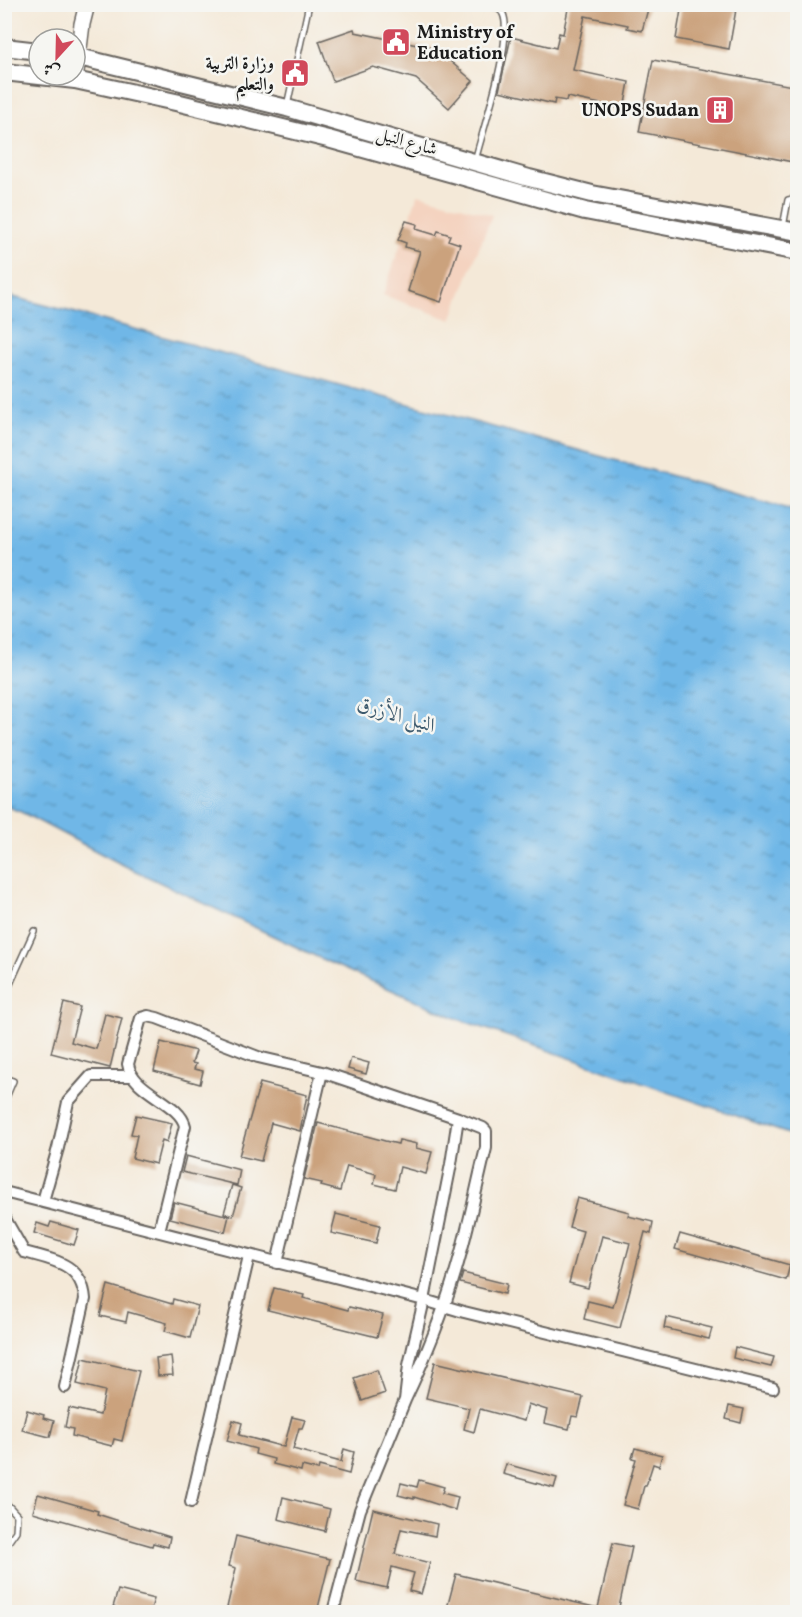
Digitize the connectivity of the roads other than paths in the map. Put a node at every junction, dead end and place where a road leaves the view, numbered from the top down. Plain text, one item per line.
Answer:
1 (87, 4) edge
2 (309, 4) edge
3 (488, 4) edge
4 (82, 27) edge
5 (4, 39) edge
6 (13, 48) edge
7 (87, 59) edge
8 (4, 72) edge
9 (27, 75) edge
10 (87, 83) edge
11 (287, 108) junction
12 (475, 163) junction
13 (798, 198) edge
14 (790, 231) edge
15 (798, 252) edge
16 (34, 931) dead end
17 (4, 997) edge
18 (322, 1072) junction
19 (132, 1076) junction
20 (4, 1078) edge
21 (4, 1102) edge
22 (458, 1118) junction
23 (4, 1192) edge
24 (43, 1201) junction
25 (4, 1217) edge
26 (159, 1231) junction
27 (249, 1256) junction
28 (277, 1263) junction
29 (424, 1300) junction
30 (445, 1306) junction
31 (65, 1387) dead end
32 (773, 1388) dead end
33 (405, 1400) junction
34 (4, 1501) edge
35 (191, 1502) dead end
36 (4, 1548) edge
37 (333, 1612) edge

1 - 4 main road
2 - 11 lane
3 - 12 lane
5 - 6 main road
7 - 11 main road, شارع النيل
8 - 9 main road, شارع النيل
10 - 15 main road, شارع النيل
11 - 12 main road, شارع النيل
12 - 14 main road, شارع النيل
13 - 14 lane
16 - 17 lane
18 - 19 street
18 - 22 street
18 - 28 street
19 - 24 street
19 - 26 street
20 - 21 lane
22 - 29 street
22 - 30 street
23 - 24 street
24 - 26 street
25 - 31 street
26 - 27 street
27 - 28 street
27 - 35 street
28 - 29 street
29 - 30 street
29 - 33 street
30 - 32 street
30 - 33 street
33 - 37 street
34 - 36 lane

